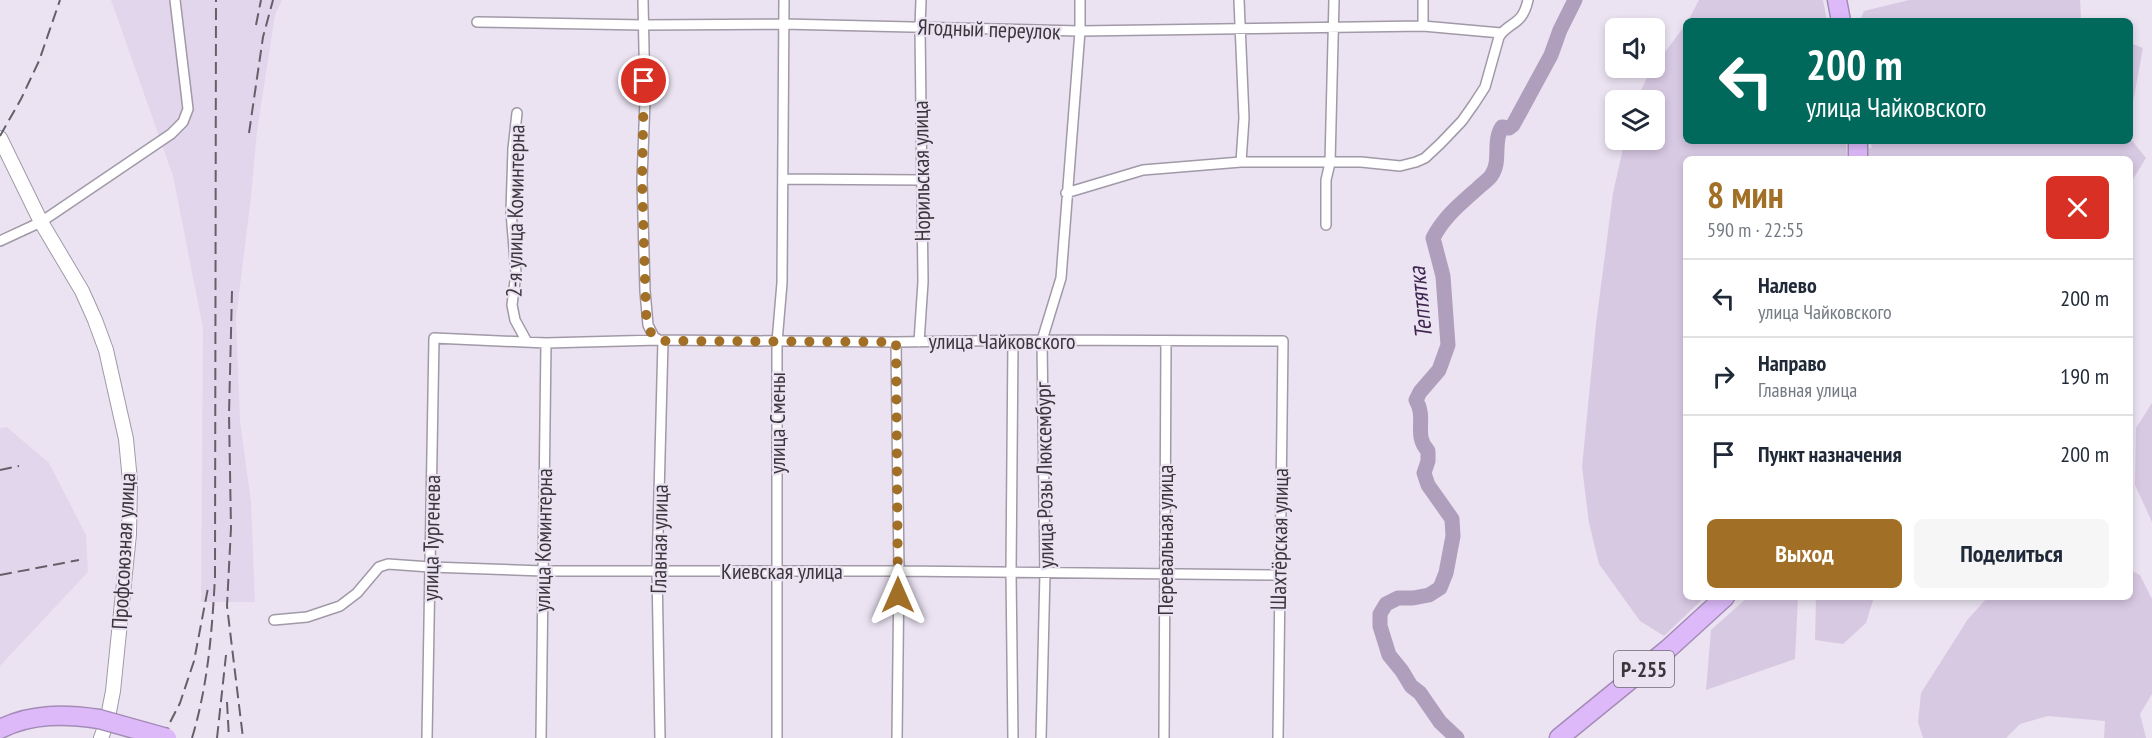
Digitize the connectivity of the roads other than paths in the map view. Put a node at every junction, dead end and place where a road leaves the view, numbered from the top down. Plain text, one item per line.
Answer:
1 (175, 0) edge
2 (643, 0) edge
3 (784, 0) edge
4 (921, 0) edge
5 (1080, 0) edge
6 (1239, 0) edge
7 (1334, 0) edge
8 (1423, 0) edge
9 (1528, 0) edge
10 (1837, 0) edge
11 (1840, 18) edge
12 (477, 22) dead end
13 (783, 24) junction
14 (643, 25) junction
15 (1423, 26) junction
16 (920, 27) junction
17 (1240, 28) junction
18 (1334, 28) junction
19 (1080, 32) junction
20 (1502, 33) junction
21 (517, 113) dead end
22 (0, 138) edge
23 (1241, 162) junction
24 (1330, 163) junction
25 (783, 179) junction
26 (921, 180) junction
27 (1066, 193) junction
28 (41, 222) junction
29 (1326, 225) dead end
30 (0, 241) edge
31 (434, 338) joint
32 (661, 340) junction
33 (1042, 340) junction
34 (1013, 341) junction
35 (1283, 341) joint
36 (527, 342) junction
37 (777, 342) junction
38 (896, 342) junction
39 (919, 342) junction
40 (1166, 342) junction
41 (546, 343) junction
42 (430, 567) junction
43 (543, 571) junction
44 (657, 571) junction
45 (776, 571) junction
46 (899, 571) junction
47 (1011, 572) junction
48 (1045, 573) junction
49 (1166, 573) junction
50 (1278, 575) junction
51 (1722, 600) edge
52 (274, 620) dead end
53 (0, 729) edge
54 (101, 738) edge
55 (167, 738) edge
56 (428, 738) edge
57 (542, 738) edge
58 (660, 738) edge
59 (777, 738) edge
60 (897, 738) edge
61 (1013, 738) edge
62 (1041, 738) edge
63 (1164, 738) edge
64 (1278, 738) edge
65 (1559, 738) edge

1 - 28 street
2 - 14 street, Главная улица
3 - 13 street, улица Смены
4 - 16 street, Норильская улица
5 - 19 street, улица Розы Люксембург
6 - 17 street
7 - 18 street
8 - 15 street
9 - 20 street
10 - 11 highway
12 - 14 street, Ягодный переулок
13 - 14 street, Ягодный переулок
13 - 16 street, Ягодный переулок
13 - 25 street, улица Смены
14 - 32 street, Главная улица
15 - 18 street, Ягодный переулок
15 - 20 street, Ягодный переулок
16 - 19 street, Ягодный переулок
16 - 26 street, Норильская улица
17 - 18 street, Ягодный переулок
17 - 19 street, Ягодный переулок
17 - 23 street
18 - 24 street
19 - 27 street, улица Розы Люксембург
20 - 24 street
21 - 36 street, 2-я улица Коминтерна
22 - 28 main road, Профсоюзная улица
23 - 24 street
23 - 27 street
24 - 29 street
25 - 26 street
25 - 37 street, улица Смены
26 - 39 street, Норильская улица
27 - 33 street, улица Розы Люксембург
28 - 30 street
28 - 54 main road, Профсоюзная улица
31 - 36 street, улица Чайковского
31 - 42 street, улица Тургенева
32 - 37 street, улица Чайковского
32 - 41 street, улица Чайковского
32 - 44 street, Главная улица
33 - 34 street, улица Чайковского
33 - 40 street, улица Чайковского
33 - 48 street, улица Розы Люксембург
34 - 39 street, улица Чайковского
34 - 47 street
35 - 40 street, улица Чайковского
35 - 50 street, Шахтёрская улица
36 - 41 street, улица Чайковского
37 - 38 street, улица Чайковского
37 - 45 street, улица Смены
38 - 39 street, улица Чайковского
38 - 46 street
40 - 49 street, Перевальная улица
41 - 43 street, улица Коминтерна
42 - 43 street, Киевская улица
42 - 52 street, Киевская улица
42 - 56 street, улица Тургенева
43 - 44 street, Киевская улица
43 - 57 street, улица Коминтерна
44 - 45 street, Киевская улица
44 - 58 street, Главная улица
45 - 46 street, Киевская улица
45 - 59 street, улица Смены
46 - 47 street, Киевская улица
46 - 60 street
47 - 48 street, Киевская улица
47 - 61 street
48 - 49 street, Киевская улица
48 - 62 street, улица Розы Люксембург
49 - 50 street, Киевская улица
49 - 63 street, Перевальная улица
50 - 64 street, Шахтёрская улица
51 - 65 highway, Р-255
53 - 55 highway, bridge

